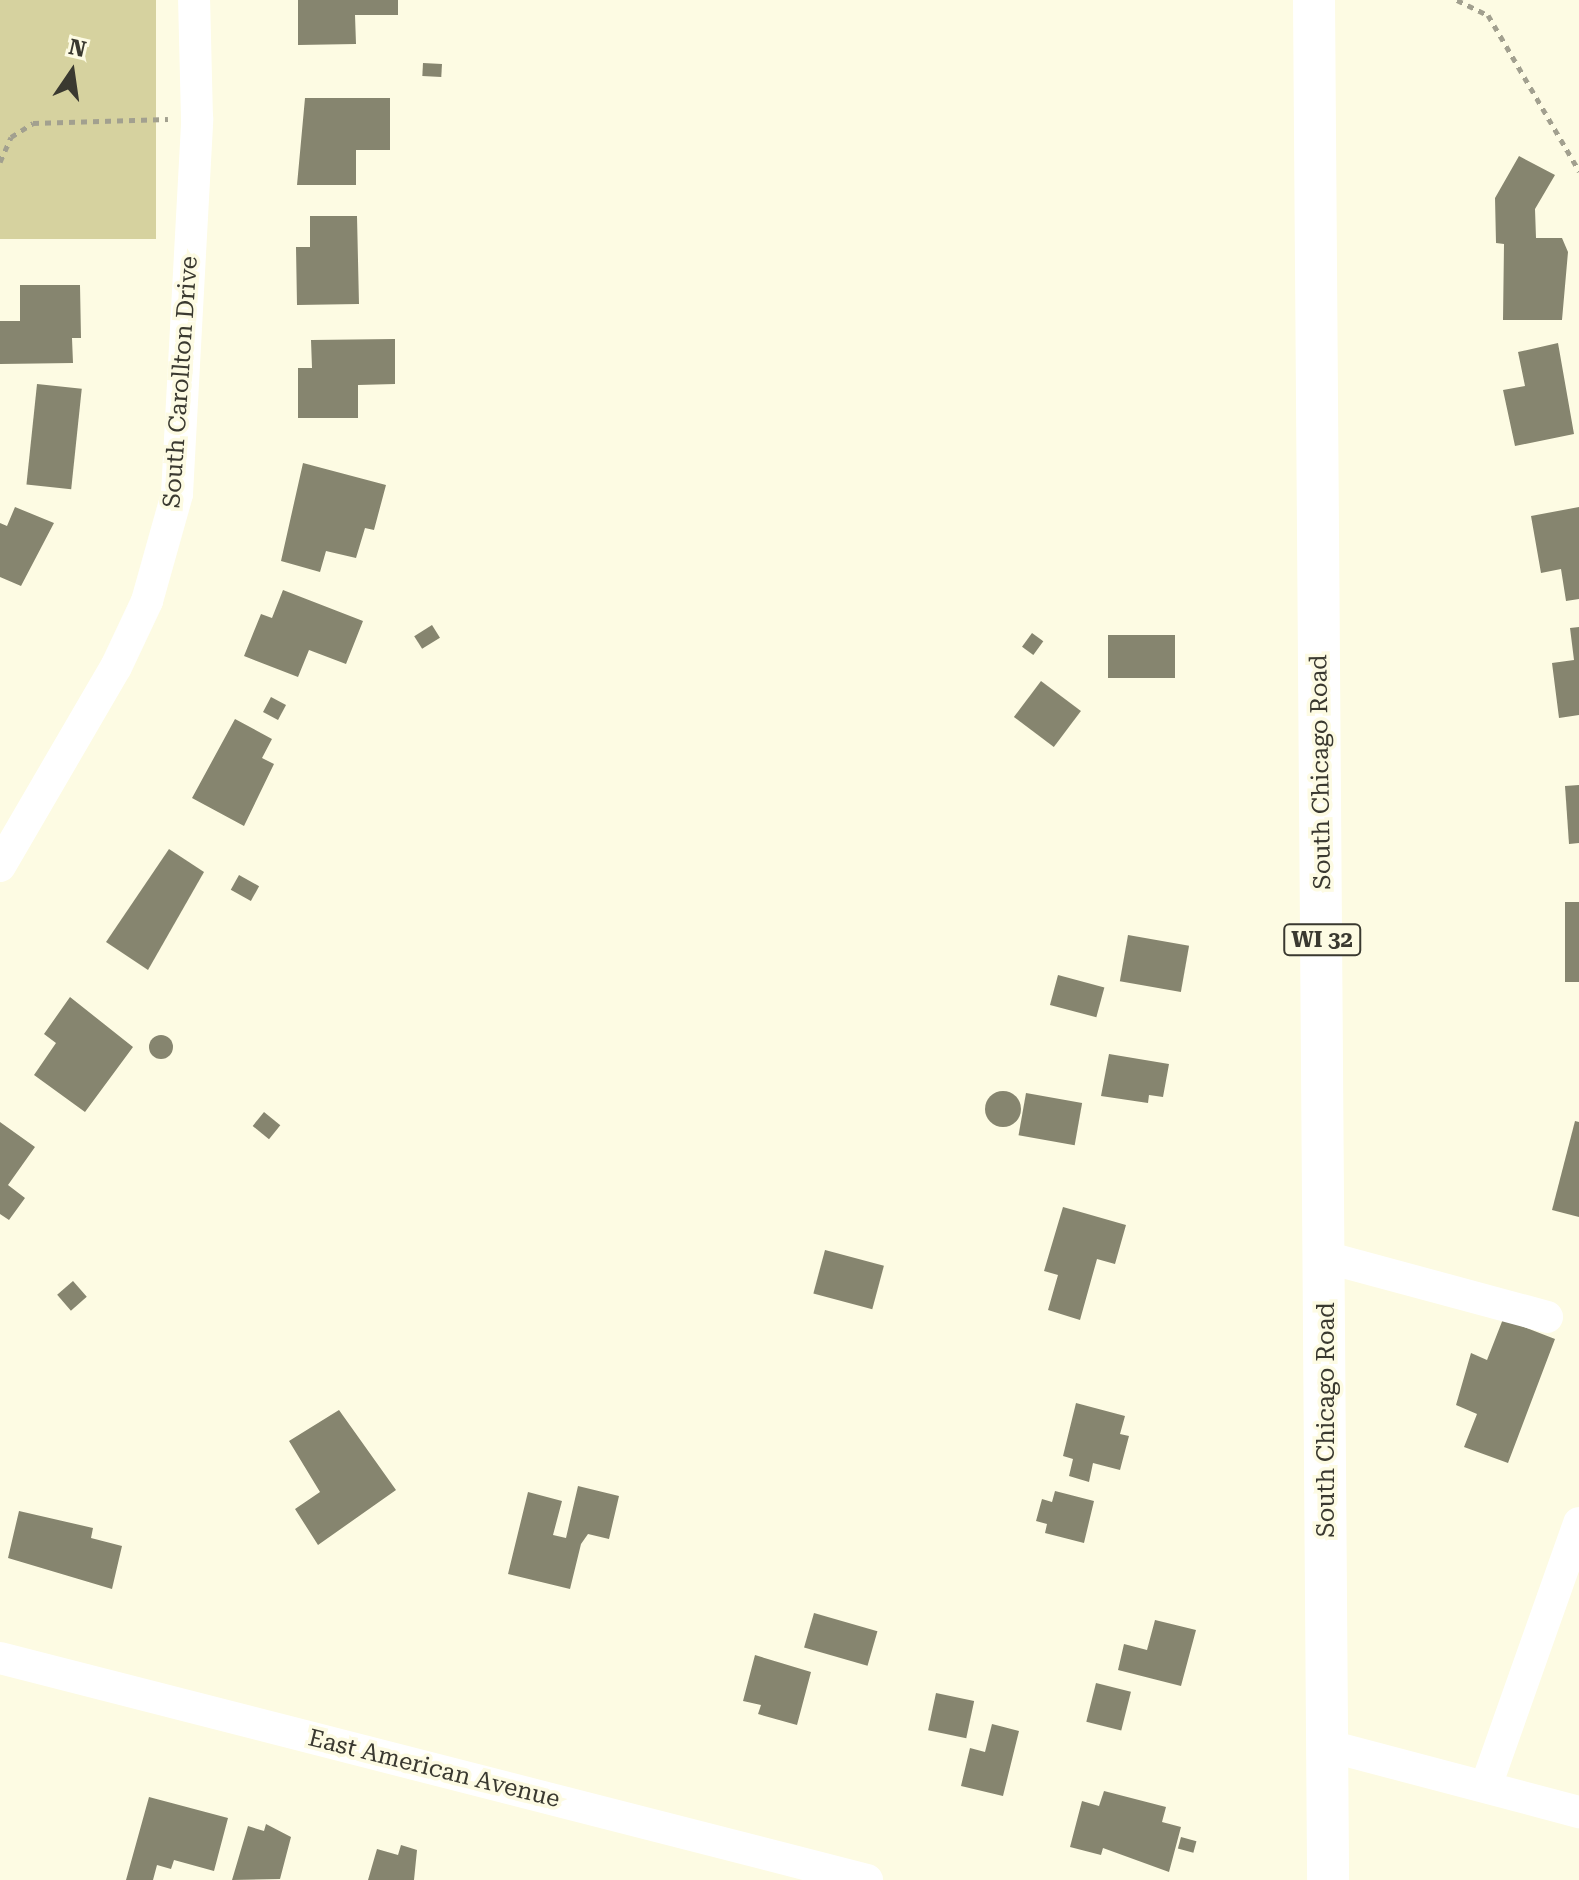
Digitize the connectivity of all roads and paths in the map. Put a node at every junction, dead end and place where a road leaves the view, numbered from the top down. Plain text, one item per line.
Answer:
1 (194, 0) edge
2 (1314, 0) edge
3 (1457, 0) edge
4 (197, 119) junction
5 (0, 162) edge
6 (1579, 171) edge
7 (0, 866) edge
8 (1325, 1257) junction
9 (1547, 1317) dead end
10 (1579, 1523) edge
11 (0, 1658) edge
12 (1329, 1746) junction
13 (1486, 1786) junction
14 (1579, 1812) edge
15 (867, 1880) edge
16 (1328, 1880) edge

1 - 4 street, South Carollton Drive
2 - 8 main road, South Chicago Road / WI 32
3 - 6 path
4 - 5 path
4 - 7 street, South Carollton Drive
8 - 9 street
8 - 12 main road, South Chicago Road / WI 32
10 - 13 street
11 - 15 street, East American Avenue
12 - 13 street
12 - 16 main road, South Chicago Road / WI 32
13 - 14 street

